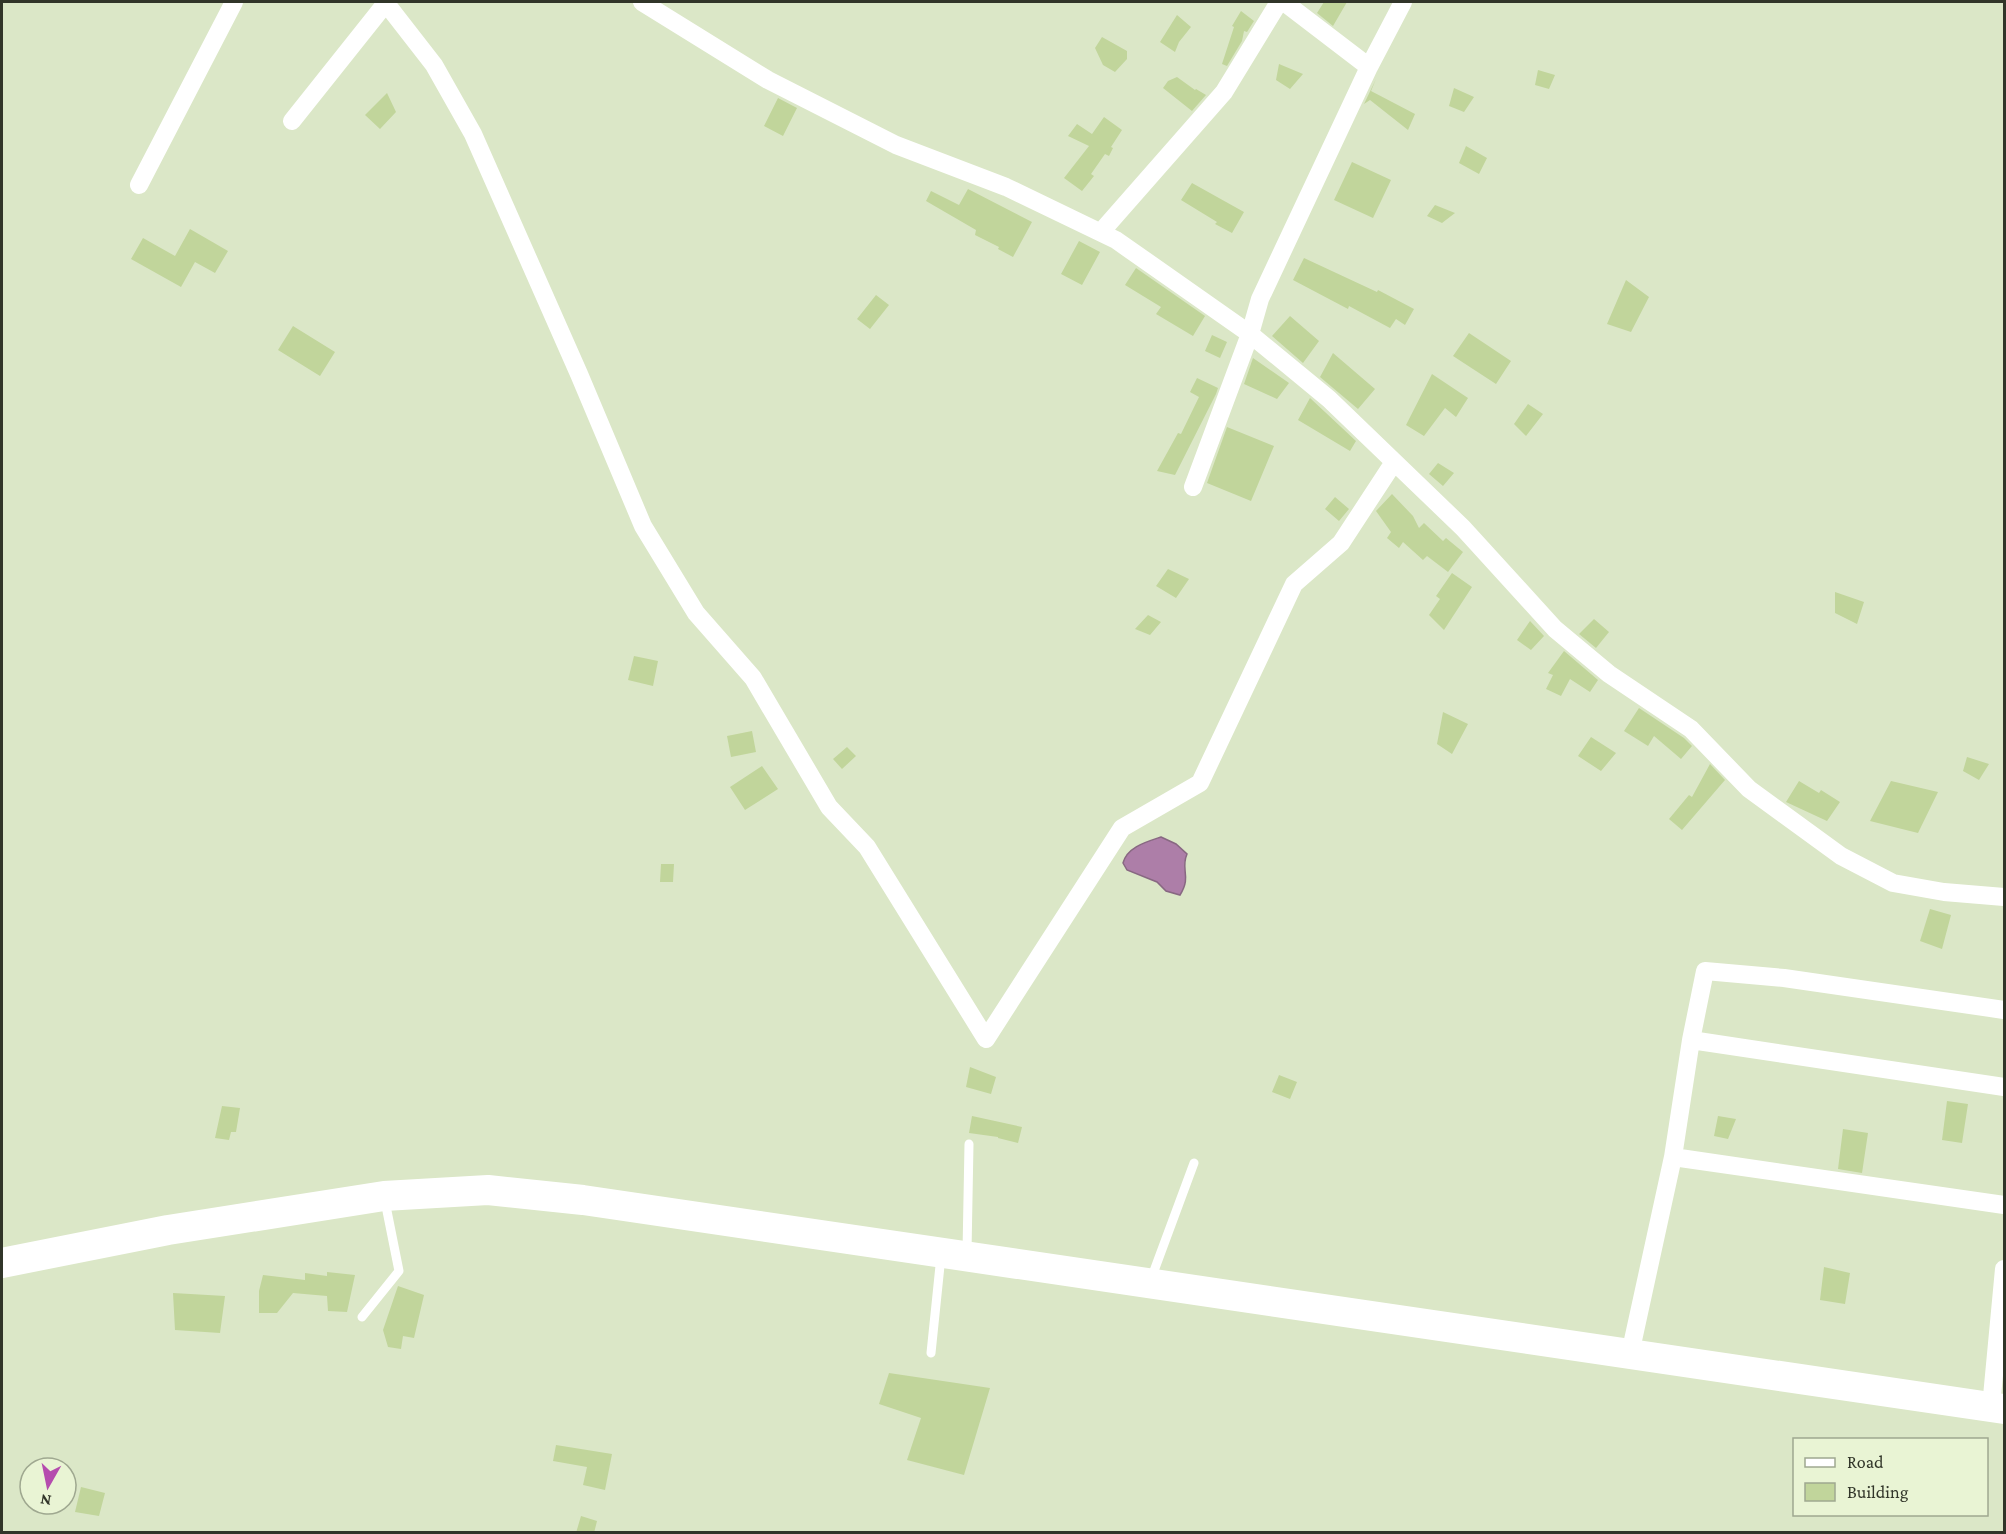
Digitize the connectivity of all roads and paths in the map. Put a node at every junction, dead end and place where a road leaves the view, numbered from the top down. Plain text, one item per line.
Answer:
1 (234, 2) edge
2 (386, 2) edge
3 (642, 2) edge
4 (1279, 2) edge
5 (1284, 2) edge
6 (1403, 2) edge
7 (1369, 68) junction
8 (292, 122) dead end
9 (139, 185) dead end
10 (1101, 232) junction
11 (1250, 334) junction
12 (1394, 462) junction
13 (1193, 487) dead end
14 (2004, 897) edge
15 (2004, 1010) edge
16 (1691, 1040) junction
17 (2004, 1087) edge
18 (969, 1144) dead end
19 (1674, 1157) junction
20 (1194, 1163) dead end
21 (384, 1196) junction
22 (2004, 1205) edge
23 (954, 1256) junction
24 (2, 1263) edge
25 (2004, 1269) edge
26 (1149, 1284) junction
27 (362, 1317) dead end
28 (932, 1353) dead end
29 (1630, 1354) junction
30 (1998, 1408) edge

1 - 9 street
2 - 8 street
2 - 12 street
3 - 10 street
4 - 10 street
5 - 7 street
6 - 7 street
7 - 11 street
10 - 11 street
11 - 12 street
11 - 13 street
12 - 14 street
15 - 16 street
16 - 17 street
16 - 19 street
18 - 23 lane
19 - 22 street
19 - 29 street
20 - 26 lane
21 - 23 highway
21 - 24 highway
21 - 27 lane
23 - 26 highway
23 - 28 lane
25 - 30 street
26 - 29 highway
29 - 30 highway

